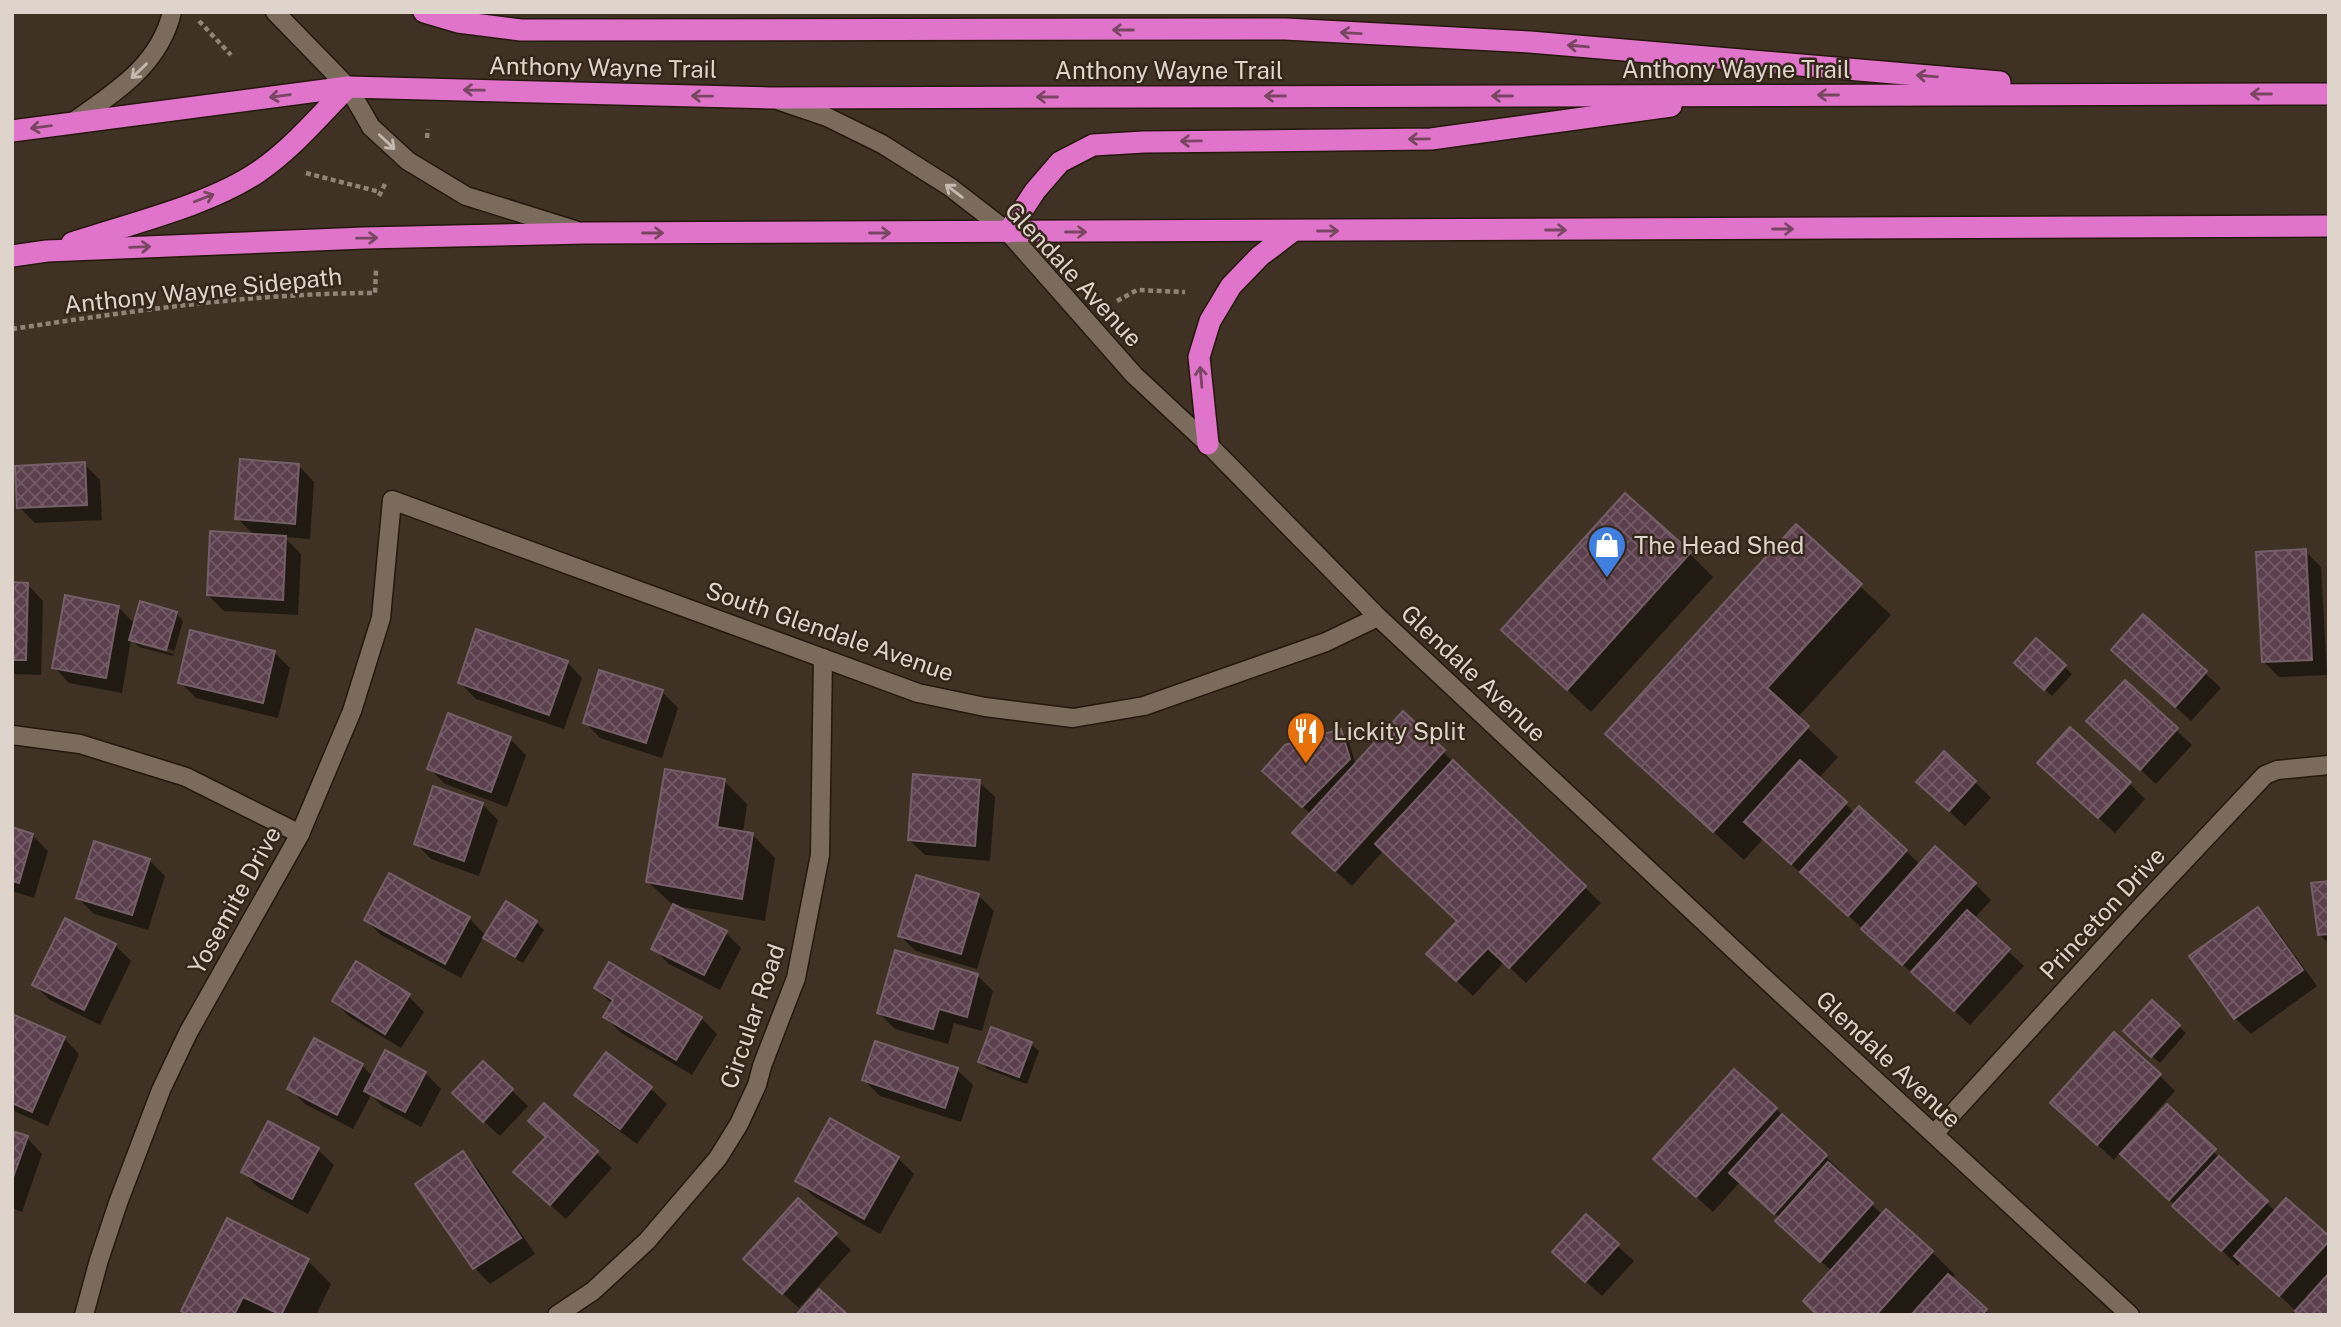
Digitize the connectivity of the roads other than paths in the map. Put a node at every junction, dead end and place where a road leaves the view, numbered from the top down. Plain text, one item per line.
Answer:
1 (172, 12) edge
2 (275, 12) edge
3 (425, 12) edge
4 (348, 87) junction
5 (2141, 94) junction
6 (2329, 94) edge
7 (1753, 95) junction
8 (770, 98) junction
9 (69, 124) junction
10 (12, 131) edge
11 (2329, 226) edge
12 (1293, 231) junction
13 (1008, 232) junction
14 (585, 233) junction
15 (47, 251) junction
16 (12, 256) edge
17 (1208, 444) junction
18 (392, 500) joint
19 (1378, 617) junction
20 (823, 658) junction
21 (12, 736) edge
22 (2329, 765) edge
23 (300, 834) junction
24 (1934, 1134) junction
25 (84, 1315) edge
26 (557, 1315) edge
27 (2130, 1315) edge

1 -> 9 street
2 - 4 street
5 -> 3 highway
8 -> 4 highway, Anthony Wayne Trail
4 -> 9 highway, Anthony Wayne Trail
4 -> 14 street
15 -> 4 highway
6 -> 5 highway, Anthony Wayne Trail
5 -> 7 highway, Anthony Wayne Trail
7 -> 8 highway, Anthony Wayne Trail
7 -> 13 highway
13 -> 8 street, Glendale Avenue
9 -> 10 highway, Anthony Wayne Trail
12 -> 11 highway
13 -> 12 highway
17 -> 12 highway
14 -> 13 highway
13 - 17 street, Glendale Avenue
15 -> 14 highway
15 - 16 highway
17 - 19 street, Glendale Avenue
18 - 20 street, South Glendale Avenue
18 - 23 street, Yosemite Drive
19 - 20 street, South Glendale Avenue
19 - 24 street, Glendale Avenue
20 - 26 street, Circular Road
21 - 23 street
22 - 24 street, Princeton Drive
23 - 25 street, Yosemite Drive
24 - 27 street, Glendale Avenue

